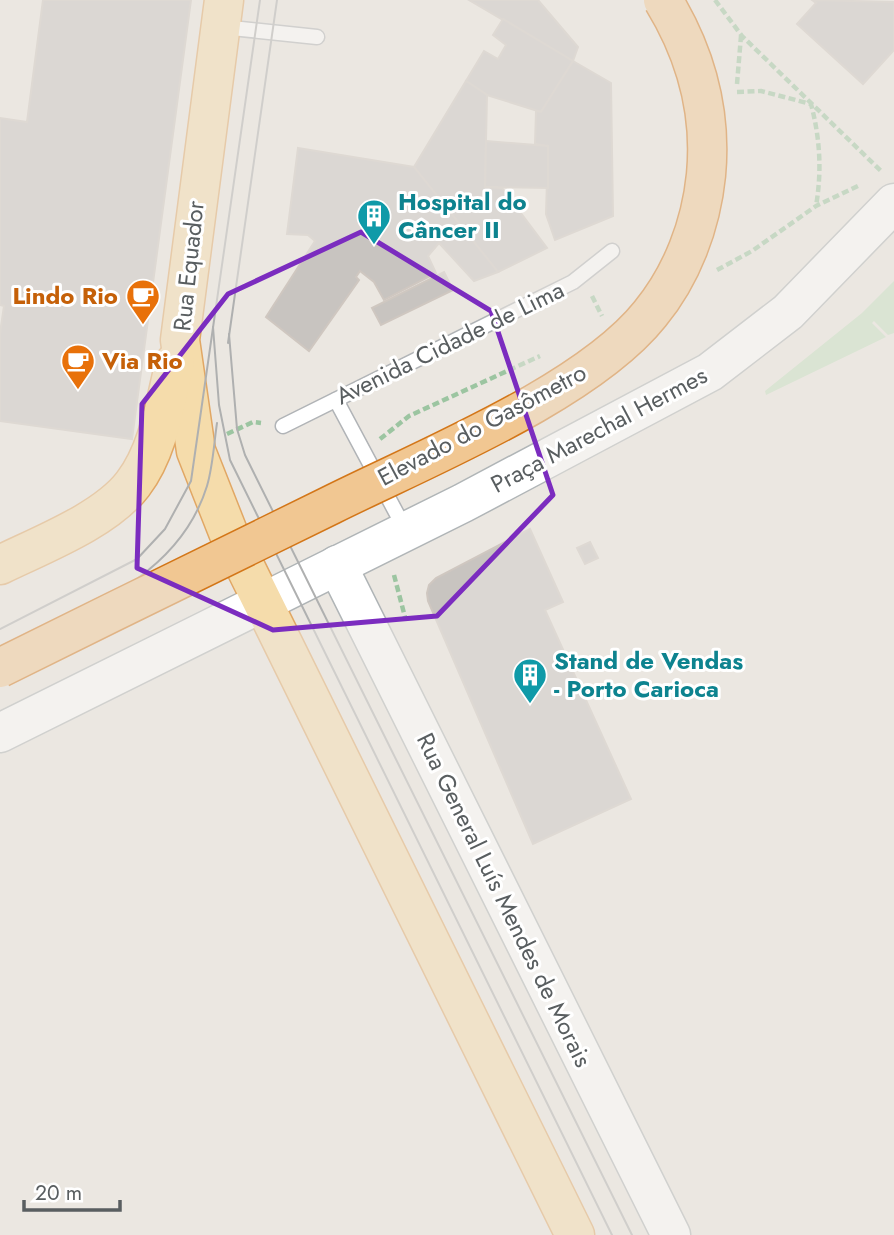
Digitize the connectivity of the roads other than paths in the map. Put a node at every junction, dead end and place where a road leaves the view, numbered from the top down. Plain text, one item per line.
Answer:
1 (663, 0) edge
2 (222, 14) edge
3 (317, 37) dead end
4 (883, 187) edge
5 (612, 251) dead end
6 (180, 340) junction
7 (336, 400) junction
8 (283, 426) road end
9 (400, 547) junction
10 (0, 565) edge
11 (337, 565) junction
12 (264, 602) junction
13 (0, 668) edge
14 (0, 733) edge
15 (575, 1235) edge
16 (671, 1235) edge

1 - 13 highway, Elevado do Gasômetro, bridge
2 - 3 lane
2 - 6 main road, Rua Equador
4 - 9 main road, Praça Marechal Hermes
5 - 7 lane, Avenida Cidade de Lima
6 - 10 main road
6 - 12 main road, Rua Equador
7 - 8 lane, Avenida Cidade de Lima
7 - 9 lane
9 - 11 main road, Praça Marechal Hermes
11 - 12 main road, Praça Marechal Hermes
11 - 16 main road, Rua General Luís Mendes de Morais
12 - 14 main road, Praça Marechal Hermes
12 - 15 main road

